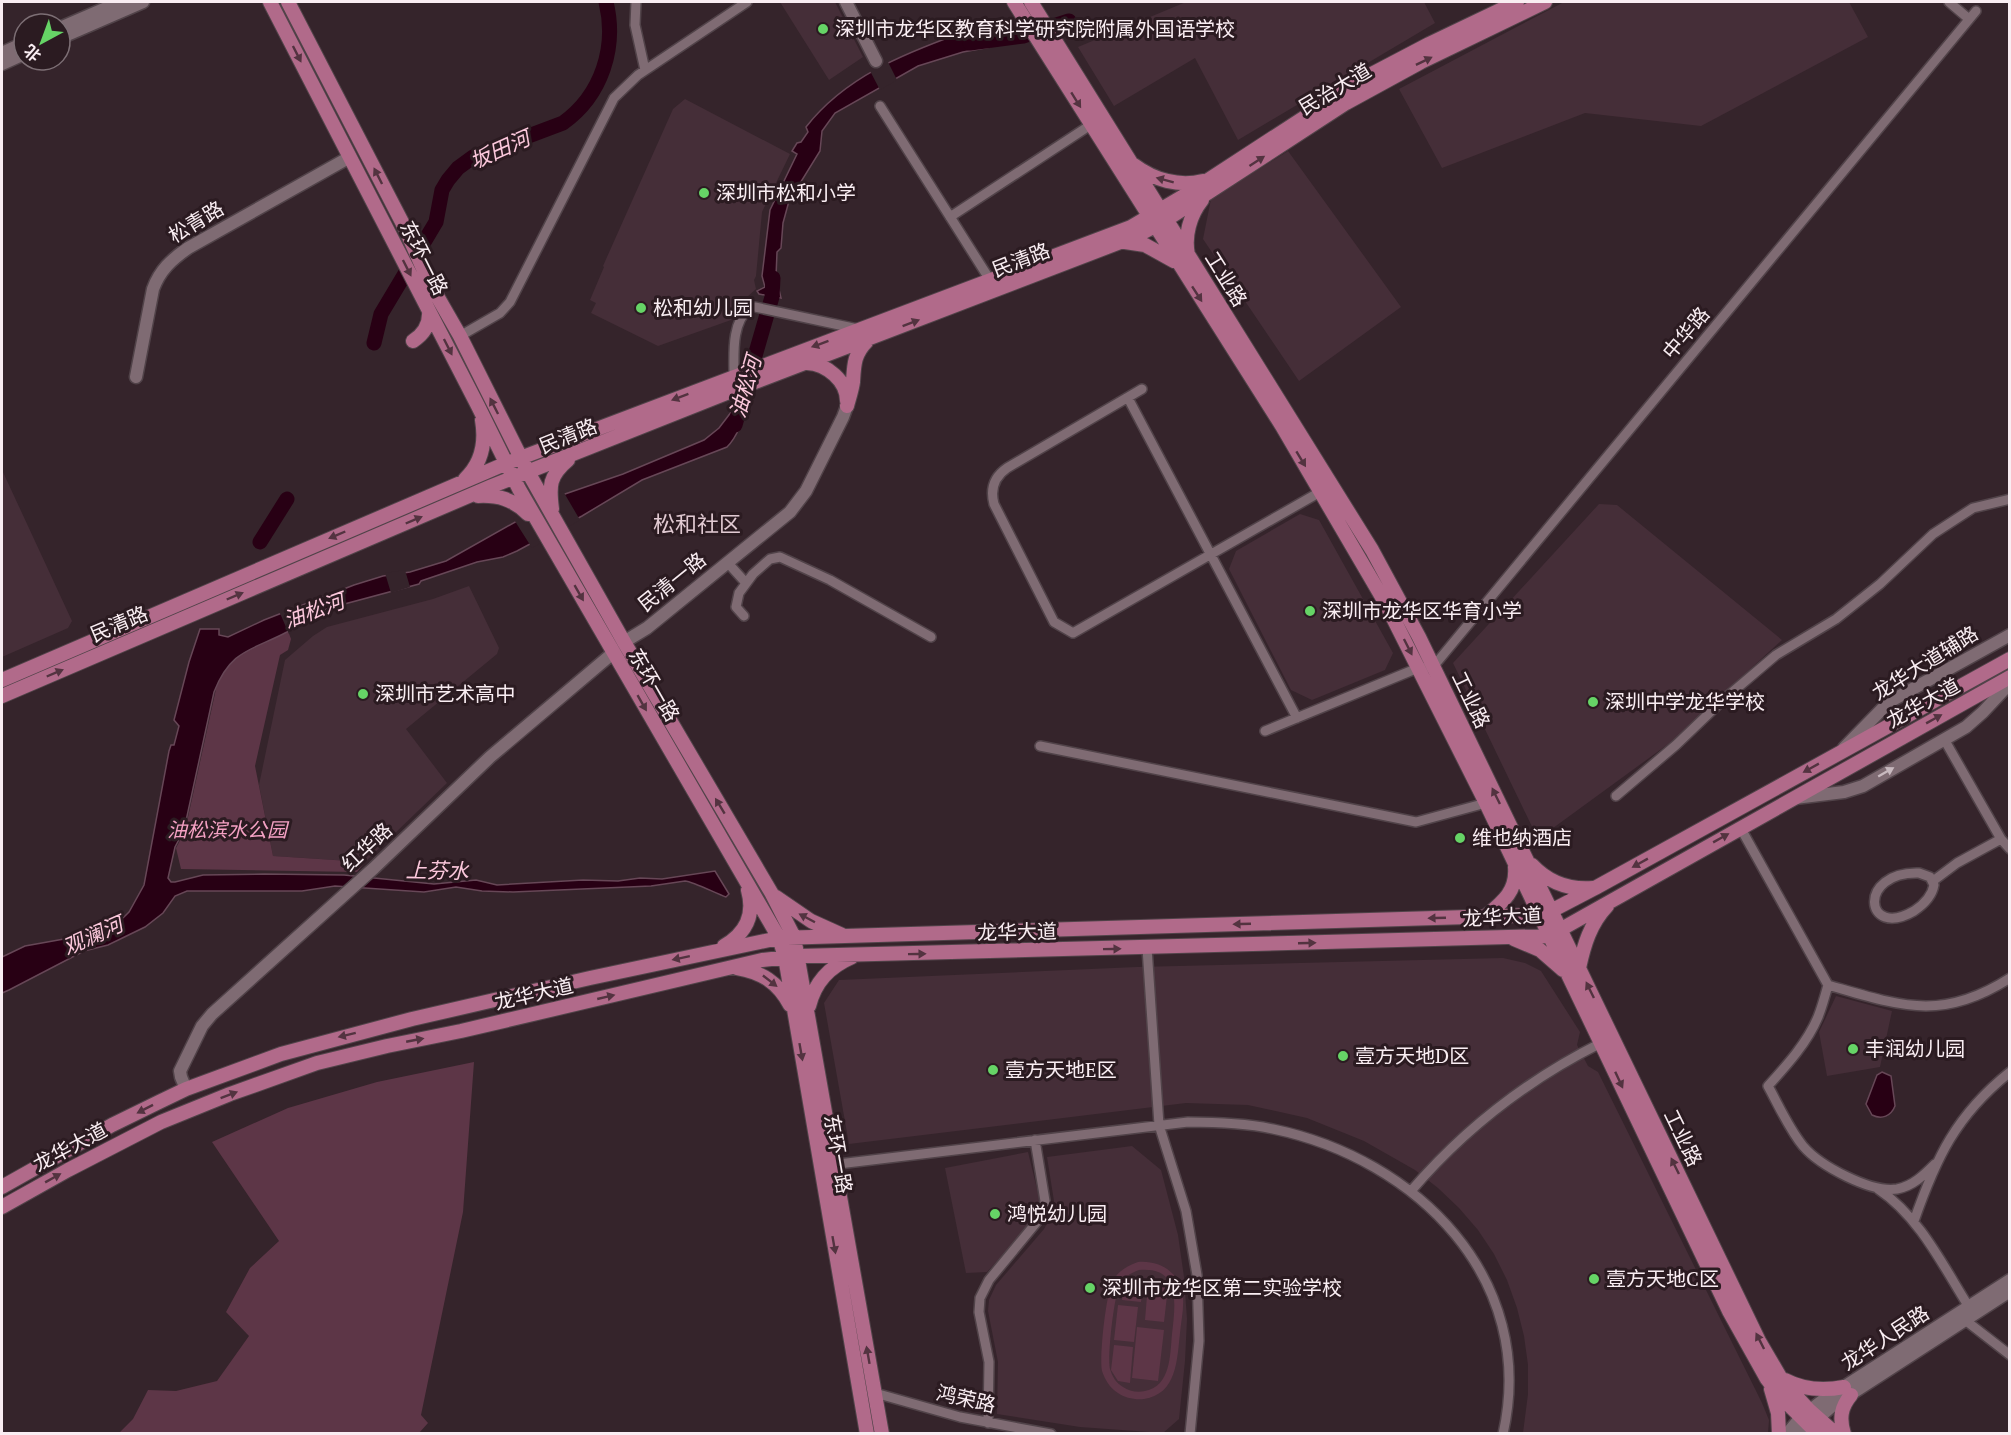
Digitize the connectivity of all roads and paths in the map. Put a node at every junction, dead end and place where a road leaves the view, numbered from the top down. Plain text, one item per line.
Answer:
1 (120, 2) edge
2 (143, 2) edge
3 (270, 2) edge
4 (288, 2) edge
5 (636, 2) edge
6 (747, 2) edge
7 (846, 2) edge
8 (1517, 2) edge
9 (1545, 2) edge
10 (1948, 2) edge
11 (1025, 5) edge
12 (1976, 11) dead end
13 (1969, 19) junction
14 (72, 23) edge
15 (72, 33) edge
16 (876, 61) dead end
17 (645, 70) junction
18 (880, 106) dead end
19 (1092, 124) junction
20 (350, 157) junction
21 (1127, 158) junction
22 (1210, 185) junction
23 (950, 217) junction
24 (1157, 219) junction
25 (1120, 242) junction
26 (1183, 260) junction
27 (990, 280) junction
28 (429, 311) junction
29 (858, 330) junction
30 (460, 336) junction
31 (872, 338) junction
32 (413, 341) dead end
33 (807, 363) junction
34 (734, 376) junction
35 (136, 377) dead end
36 (1142, 389) dead end
37 (1128, 398) junction
38 (478, 406) junction
39 (847, 406) junction
40 (574, 454) junction
41 (521, 458) junction
42 (507, 463) junction
43 (528, 472) junction
44 (513, 478) junction
45 (459, 483) junction
46 (1320, 492) junction
47 (467, 497) junction
48 (546, 497) junction
49 (2010, 499) edge
50 (526, 508) junction
51 (1211, 555) junction
52 (727, 562) junction
53 (746, 583) junction
54 (744, 616) dead end
55 (2010, 635) edge
56 (931, 637) dead end
57 (618, 647) junction
58 (2010, 659) edge
59 (1433, 667) junction
60 (1418, 668) junction
61 (2010, 677) edge
62 (2, 680) edge
63 (2010, 683) edge
64 (2, 696) edge
65 (1298, 718) junction
66 (1265, 731) dead end
67 (1944, 739) junction
68 (1040, 746) dead end
69 (1839, 753) junction
70 (1616, 796) dead end
71 (1791, 799) junction
72 (1486, 804) junction
73 (1740, 827) junction
74 (2001, 839) junction
75 (2010, 849) edge
76 (1521, 862) junction
77 (1933, 881) junction
78 (1595, 888) junction
79 (772, 894) junction
80 (753, 898) junction
81 (1614, 898) junction
82 (1551, 911) junction
83 (1537, 915) junction
84 (1486, 916) junction
85 (1147, 927) junction
86 (1555, 933) junction
87 (846, 936) junction
88 (1509, 937) junction
89 (779, 938) junction
90 (794, 938) junction
91 (1147, 948) junction
92 (714, 951) junction
93 (858, 955) junction
94 (792, 957) junction
95 (732, 967) junction
96 (1579, 968) junction
97 (2010, 978) edge
98 (1828, 985) junction
99 (1575, 988) junction
100 (808, 1011) junction
101 (794, 1013) junction
102 (1601, 1043) junction
103 (2010, 1072) edge
104 (186, 1089) junction
105 (1159, 1125) junction
106 (1035, 1140) junction
107 (835, 1164) junction
108 (1935, 1164) junction
109 (820, 1167) junction
110 (2, 1187) edge
111 (1876, 1188) junction
112 (1411, 1191) junction
113 (2, 1207) edge
114 (1914, 1221) junction
115 (2010, 1281) edge
116 (2010, 1291) edge
117 (1969, 1307) junction
118 (1965, 1320) junction
119 (2010, 1355) edge
120 (1772, 1376) junction
121 (1847, 1391) junction
122 (875, 1393) junction
123 (988, 1423) junction
124 (1809, 1423) edge
125 (867, 1434) edge
126 (882, 1434) edge
127 (1051, 1434) edge
128 (1190, 1434) edge
129 (1503, 1434) edge
130 (1779, 1434) edge
131 (1787, 1434) edge
132 (1836, 1434) edge
133 (1844, 1434) edge

1 - 14 street
2 - 15 street
3 -> 20 main road, 东环一路
30 -> 4 main road, 东环一路
5 - 17 street
6 - 17 street
7 - 16 street
8 - 22 main road, 民治大道
22 -> 9 main road, 民治大道
10 - 13 street
11 -> 19 main road, 工业路
11 - 21 main road, 工业路
12 - 13 street, 中华路
13 - 59 street, 中华路
17 - 30 street
18 - 23 street
19 - 23 street
19 - 24 main road, 工业路
20 -> 28 main road, 东环一路
20 - 35 street, 松青路
22 -> 21 main road
21 - 24 main road, 工业路
22 - 24 main road, 民治大道
22 - 26 main road
23 - 27 street
24 - 25 main road, 民清路
24 - 26 main road, 工业路
24 - 27 main road, 民清路
25 - 26 main road
31 -> 25 main road, 民清路
26 -> 46 main road, 工业路
26 - 59 main road, 工业路
27 - 29 main road, 民清路
28 - 32 main road
28 -> 38 main road, 东环一路
29 -> 34 main road, 民清路
29 - 34 street
41 -> 30 main road, 东环一路
31 - 33 main road, 民清路
31 - 39 main road
33 - 39 main road
33 - 40 main road, 民清路
34 -> 41 main road, 民清路
36 - 37 street
37 - 51 street
37 - 51 street
38 - 42 main road, 东环一路
38 - 45 main road
39 - 52 street, 民清一路
40 - 43 main road, 民清路
40 - 48 main road
41 - 42 main road, 民清路
41 - 43 main road, 东环一路
42 - 44 main road, 东环一路
42 - 45 main road, 民清路
43 - 44 main road, 民清路
43 - 48 main road, 东环一路
44 - 47 main road, 民清路
44 - 50 main road, 东环一路
45 -> 62 main road, 民清路
46 - 51 street
46 -> 60 main road, 工业路
47 - 50 main road
64 -> 47 main road, 民清路
48 - 57 main road, 东环一路
49 - 70 street
50 -> 57 main road, 东环一路
51 - 65 street
52 - 53 street
52 - 57 street, 民清一路
53 - 54 street
53 - 56 street
55 - 69 street, 龙华大道辅路
79 -> 57 main road, 东环一路
57 -> 80 main road, 东环一路
57 - 104 street, 红华路
58 - 69 main road, 龙华大道
59 - 60 street
76 -> 59 main road, 工业路
60 - 65 street
60 - 72 main road, 工业路
71 -> 61 main road, 龙华大道
63 - 67 street
65 - 66 street
71 -> 67 street
67 - 74 street
68 - 72 street
69 -> 78 main road, 龙华大道
71 - 73 main road, 龙华大道
72 - 76 main road, 工业路
81 -> 73 main road, 龙华大道
73 - 98 street
74 - 75 street
74 - 77 street
76 - 78 main road
76 - 82 main road, 工业路
76 - 83 main road, 工业路
76 - 84 main road
77 - 77 street
78 - 82 main road, 龙华大道
87 -> 79 main road
79 - 90 main road, 东环一路
80 - 89 main road, 东环一路
80 - 92 main road
81 - 86 main road, 龙华大道
81 - 96 main road
82 - 83 main road, 龙华大道
82 - 86 main road, 工业路
83 - 84 main road, 龙华大道
83 - 86 main road, 工业路
84 -> 85 main road, 龙华大道
85 - 87 main road, 龙华大道
85 - 91 street
86 - 88 main road, 龙华大道
86 - 96 main road, 工业路
86 - 99 main road, 工业路
87 - 90 main road, 龙华大道
91 -> 88 main road, 龙华大道
88 - 99 main road
89 - 90 main road, 龙华大道
89 - 92 main road, 龙华大道
89 - 94 main road, 东环一路
90 - 94 main road, 东环一路
93 -> 91 main road, 龙华大道
91 - 105 street
92 -> 104 main road, 龙华大道
93 - 94 main road, 龙华大道
93 - 100 main road
94 - 95 main road, 龙华大道
94 - 100 main road, 东环一路
94 - 101 main road, 东环一路
95 -> 101 main road
113 -> 95 main road, 龙华大道
120 -> 96 main road, 工业路
97 - 98 street
98 - 111 street
99 - 102 main road, 工业路
100 - 107 main road, 东环一路
101 -> 109 main road, 东环一路
102 - 112 street
102 -> 120 main road, 工业路
103 - 108 street
104 -> 110 main road, 龙华大道
105 - 106 street
105 - 112 street
105 - 128 street
106 - 107 street
106 - 123 street
107 - 109 street
122 -> 107 main road, 东环一路
108 - 111 street
108 - 114 street
109 -> 125 main road, 东环一路
111 - 114 street
112 - 129 street
114 - 117 street
115 - 117 street, 龙华人民路
116 - 118 street, 龙华人民路
117 - 121 street, 龙华人民路
118 - 119 street
118 - 121 street, 龙华人民路
120 - 121 main road
120 - 124 main road, 工业路
120 - 130 main road
121 - 124 street, 龙华人民路
121 - 133 main road
122 - 123 street, 鸿荣路
122 - 126 main road, 东环一路
123 - 127 street, 鸿荣路
124 - 131 street, 龙华人民路
124 - 132 main road, 工业路

